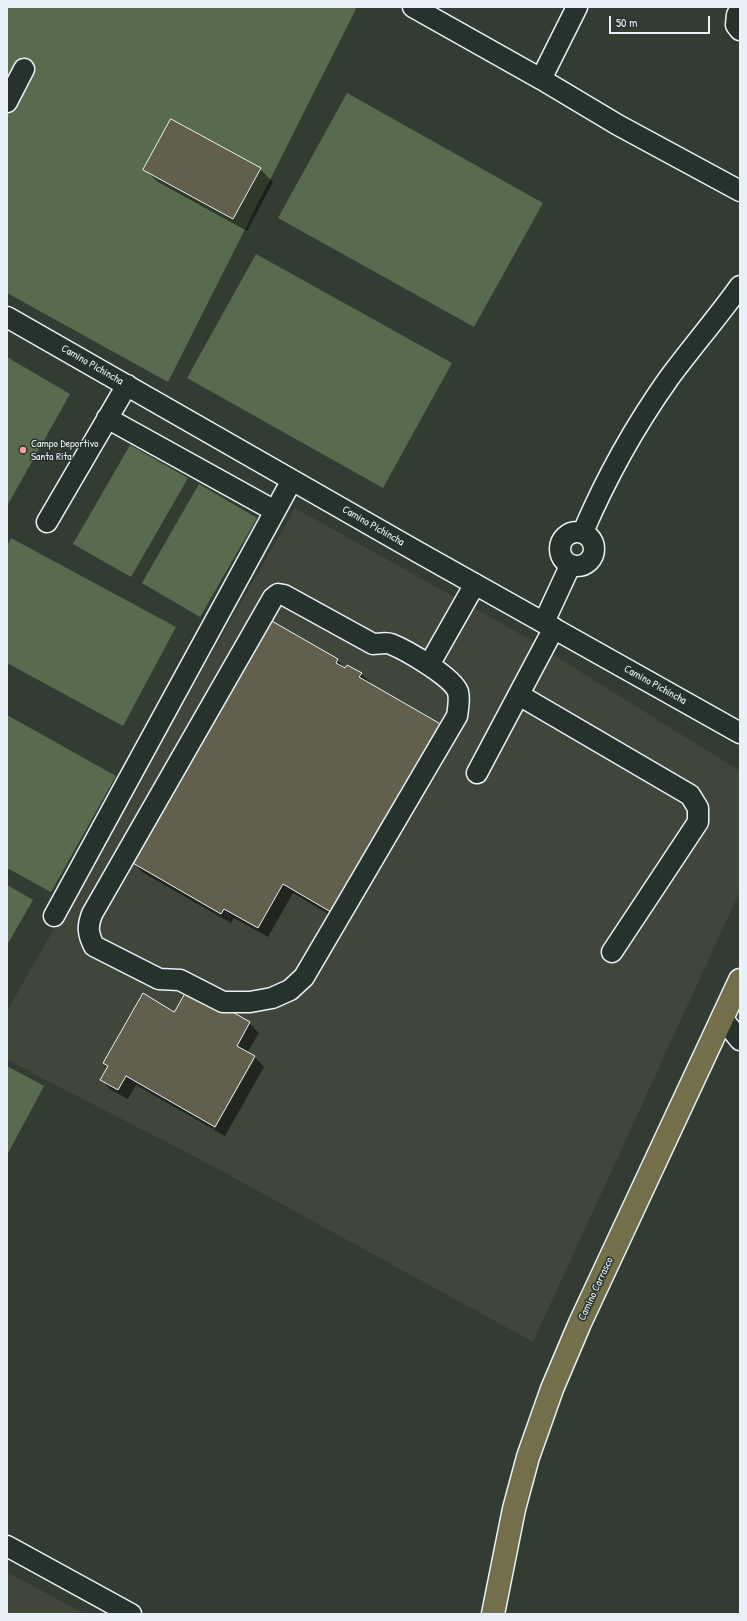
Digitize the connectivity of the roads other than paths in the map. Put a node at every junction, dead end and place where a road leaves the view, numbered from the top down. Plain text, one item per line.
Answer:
1 (413, 7) edge
2 (577, 7) edge
3 (740, 10) edge
4 (740, 30) edge
5 (24, 69) dead end
6 (541, 79) junction
7 (7, 102) edge
8 (740, 191) edge
9 (740, 286) edge
10 (7, 317) edge
11 (127, 385) junction
12 (108, 418) junction
13 (292, 480) junction
14 (275, 511) junction
15 (47, 522) dead end
16 (475, 584) junction
17 (549, 625) junction
18 (429, 665) junction
19 (519, 695) junction
20 (740, 733) edge
21 (477, 773) dead end
22 (54, 916) dead end
23 (612, 952) dead end
24 (740, 980) edge
25 (722, 1018) junction
26 (740, 1040) edge
27 (7, 1546) edge
28 (132, 1614) edge
29 (493, 1614) edge

1 - 6 street
2 - 6 street
3 - 4 street
5 - 7 street
6 - 8 street
9 - 17 street
10 - 11 street, Camino Pichincha
11 - 12 street
11 - 13 street, Camino Pichincha
12 - 14 street
12 - 15 street
13 - 14 street
13 - 16 street, Camino Pichincha
14 - 22 street
16 - 17 street, Camino Pichincha
16 - 18 street
17 - 19 street
17 - 20 street, Camino Pichincha
18 - 18 street
19 - 21 street
19 - 23 street
24 - 25 main road, Camino Carrasco
25 - 26 street
25 - 29 main road, Camino Carrasco
27 - 28 street

